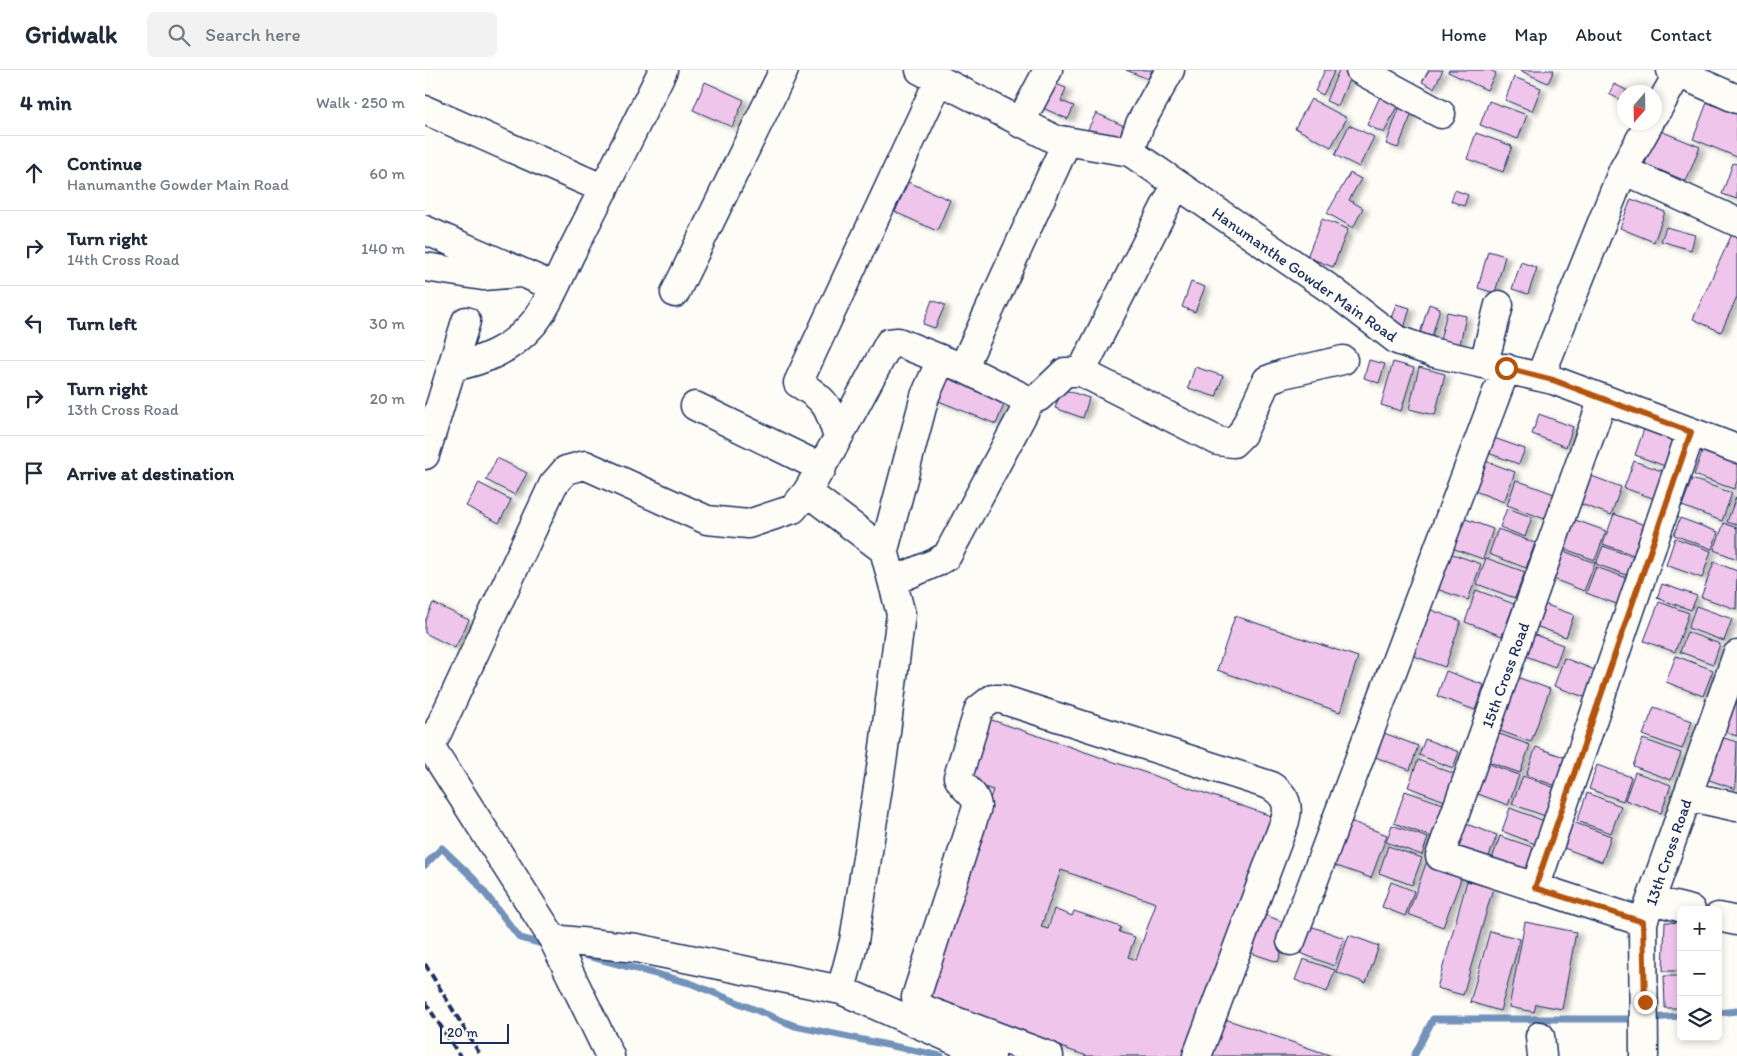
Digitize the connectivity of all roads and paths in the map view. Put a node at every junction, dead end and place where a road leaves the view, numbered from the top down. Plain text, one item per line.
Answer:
1 (663, 70) edge
2 (784, 70) edge
3 (1047, 70) edge
4 (1170, 70) edge
5 (1360, 70) edge
6 (1676, 71) edge
7 (930, 75) edge
8 (1737, 99) edge
9 (1662, 100) edge
10 (425, 110) edge
11 (1441, 114) dead end
12 (1020, 124) junction
13 (1646, 130) edge
14 (1067, 141) junction
15 (1130, 152) junction
16 (1623, 170) junction
17 (1176, 185) junction
18 (604, 189) junction
19 (1737, 222) edge
20 (425, 230) edge
21 (425, 267) edge
22 (522, 272) junction
23 (555, 287) junction
24 (675, 293) dead end
25 (1499, 305) dead end
26 (466, 321) dead end
27 (1343, 360) dead end
28 (952, 364) junction
29 (1495, 366) junction
30 (452, 367) junction
31 (1081, 372) junction
32 (1541, 377) junction
33 (1603, 399) junction
34 (1030, 401) junction
35 (695, 406) dead end
36 (1691, 432) junction
37 (838, 438) junction
38 (1737, 449) edge
39 (425, 455) edge
40 (822, 468) junction
41 (807, 492) junction
42 (884, 550) junction
43 (893, 581) junction
44 (1737, 655) edge
45 (1732, 684) edge
46 (428, 742) edge
47 (1687, 796) junction
48 (1737, 808) edge
49 (1535, 888) junction
50 (1677, 910) edge
51 (1647, 911) junction
52 (1722, 917) edge
53 (1737, 921) edge
54 (553, 939) junction
55 (1291, 941) dead end
56 (841, 990) junction
57 (610, 1056) edge
58 (991, 1056) edge
59 (1049, 1056) edge
60 (1197, 1056) edge
61 (1644, 1056) edge

1 - 18 street
2 - 24 street
3 - 12 street
4 - 15 street
5 - 11 street
6 - 8 street
6 - 9 street
7 - 12 street, Hanumanthe Gowder Main Road
7 - 37 street
10 - 18 street
12 - 14 street, Hanumanthe Gowder Main Road
13 - 16 street
14 - 15 street, Hanumanthe Gowder Main Road
14 - 28 street
15 - 17 street, Hanumanthe Gowder Main Road
16 - 19 street
16 - 32 street
17 - 29 street, Hanumanthe Gowder Main Road
17 - 31 street
18 - 23 street
20 - 22 street
21 - 22 street
22 - 23 street
23 - 30 street
25 - 29 street
26 - 30 street
27 - 31 street
28 - 34 street
28 - 37 street
28 - 42 street
29 - 32 street, Hanumanthe Gowder Main Road
29 - 55 street
30 - 39 street
31 - 34 street
32 - 33 street, Hanumanthe Gowder Main Road
33 - 36 street, Hanumanthe Gowder Main Road
33 - 49 street, 15th Cross Road
34 - 43 street
35 - 40 street
36 - 38 street, Hanumanthe Gowder Main Road
36 - 49 street
37 - 40 street
40 - 41 street
41 - 42 street
41 - 46 street
42 - 43 street
43 - 56 street
44 - 45 street, 13th Cross Road
45 - 47 street, 13th Cross Road
46 - 54 street
47 - 48 street
47 - 51 street, 13th Cross Road
49 - 51 street
50 - 51 street
51 - 61 street, 13th Cross Road
52 - 53 street
54 - 56 street
54 - 57 street
56 - 58 street
59 - 60 street

